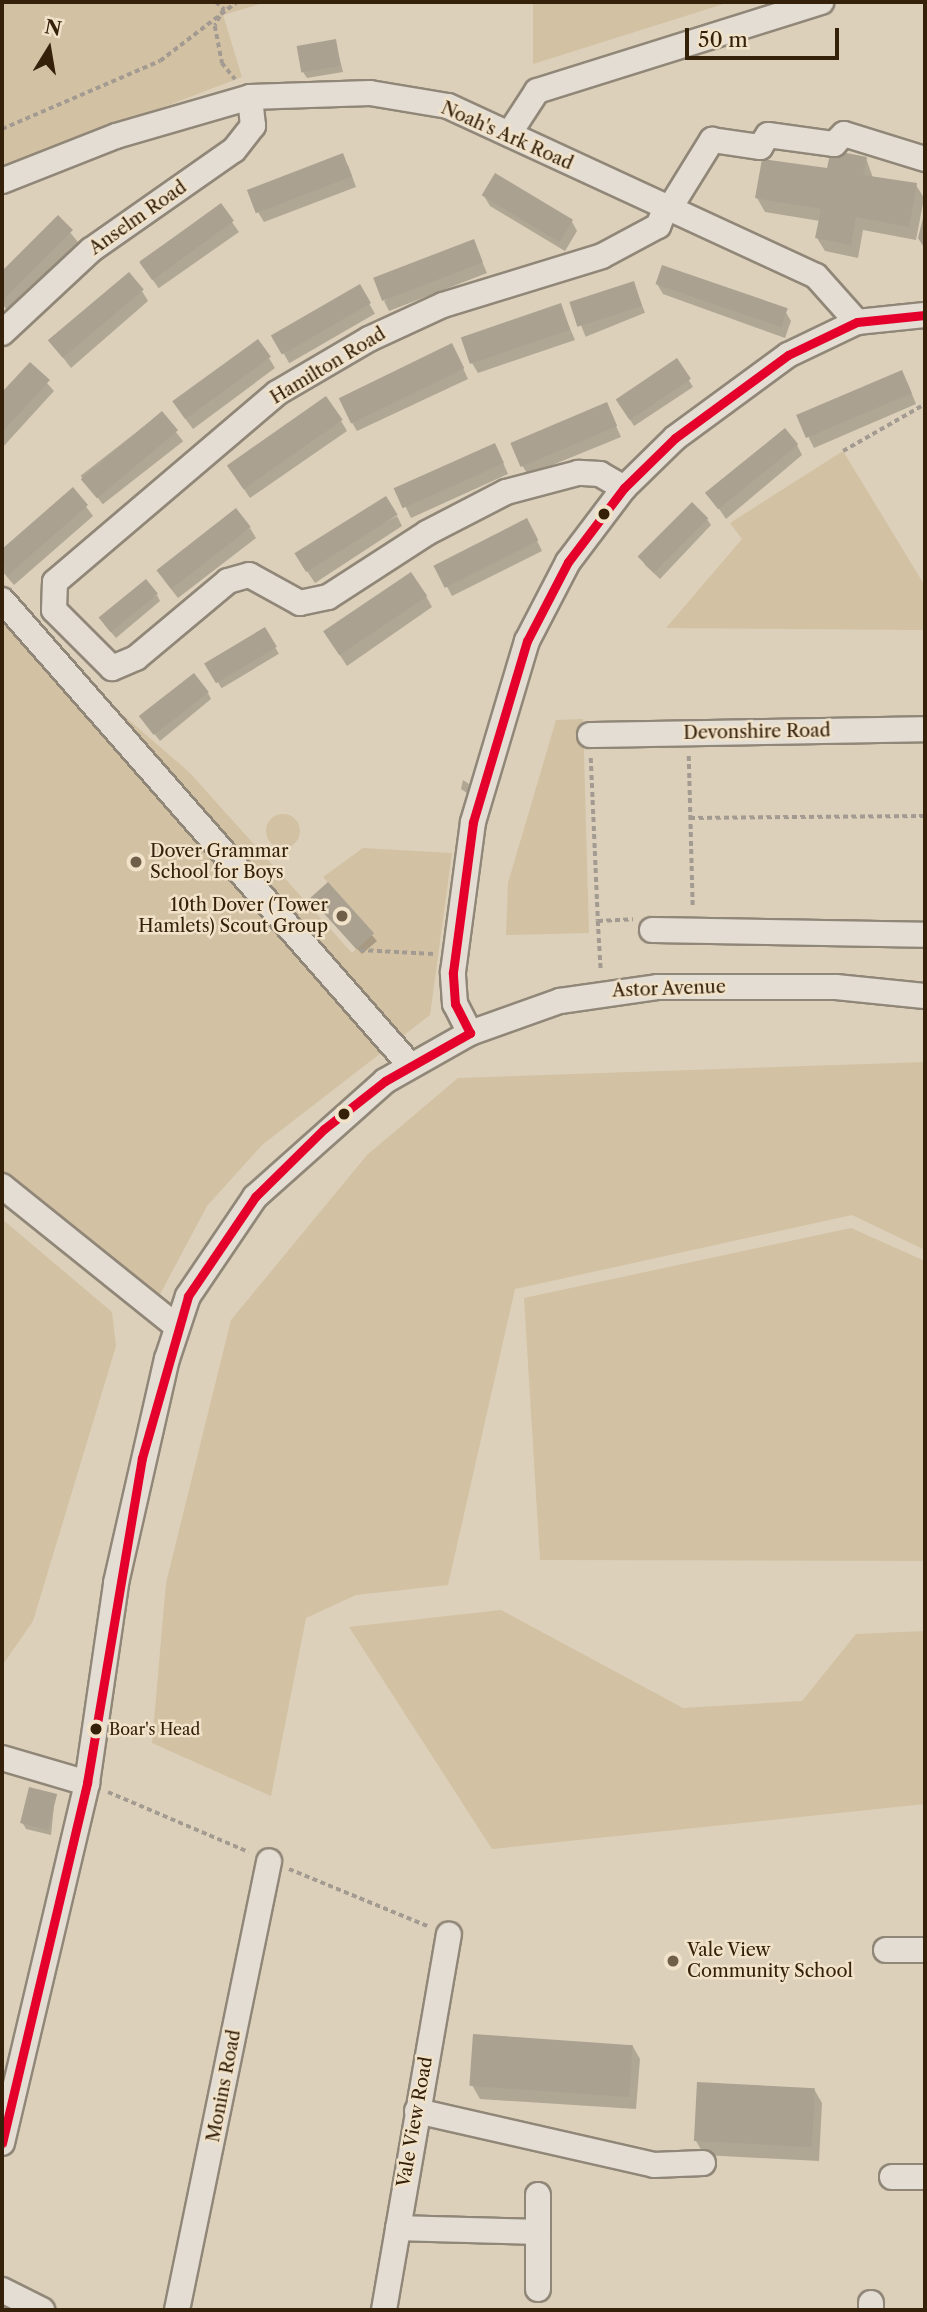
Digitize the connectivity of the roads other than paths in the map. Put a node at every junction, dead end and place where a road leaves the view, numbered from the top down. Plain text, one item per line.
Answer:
1 (821, 2) edge
2 (250, 97) junction
3 (509, 134) junction
4 (925, 159) edge
5 (2, 181) edge
6 (666, 210) junction
7 (925, 315) edge
8 (857, 322) junction
9 (2, 333) edge
10 (624, 488) junction
11 (2, 600) edge
12 (925, 729) edge
13 (590, 735) road end
14 (652, 930) road end
15 (925, 935) edge
16 (925, 996) edge
17 (470, 1033) junction
18 (410, 1065) junction
19 (2, 1186) edge
20 (176, 1326) junction
21 (2, 1758) edge
22 (87, 1783) junction
23 (270, 1861) dead end
24 (449, 1935) dead end
25 (886, 1950) dead end
26 (925, 1950) edge
27 (417, 2111) junction
28 (2, 2143) edge
29 (703, 2163) dead end
30 (892, 2177) dead end
31 (925, 2177) edge
32 (538, 2195) dead end
33 (398, 2228) junction
34 (537, 2232) junction
35 (538, 2289) dead end
36 (2, 2290) edge
37 (42, 2310) edge
38 (177, 2310) edge
39 (384, 2310) edge

1 - 3 street
2 - 3 street, Noah's Ark Road
2 - 5 street, Noah's Ark Road
2 - 9 street, Anselm Road
3 - 6 street, Noah's Ark Road
4 - 6 street, Hamilton Road
6 - 8 street, Noah's Ark Road
6 - 10 street, Hamilton Road
7 - 8 street
8 - 10 street
10 - 17 street
11 - 18 street
12 - 13 street, Devonshire Road
14 - 15 street
16 - 17 street, Astor Avenue
17 - 18 street, Astor Avenue
18 - 20 street, Astor Avenue
19 - 20 street
20 - 22 street, Astor Avenue
21 - 22 street
22 - 28 street, Astor Avenue
23 - 38 street, Monins Road
24 - 27 street, Vale View Road
25 - 26 street
27 - 29 street
27 - 33 street, Vale View Road
30 - 31 street
32 - 34 street
33 - 34 street
33 - 39 street, Vale View Road
34 - 35 street
36 - 37 street

